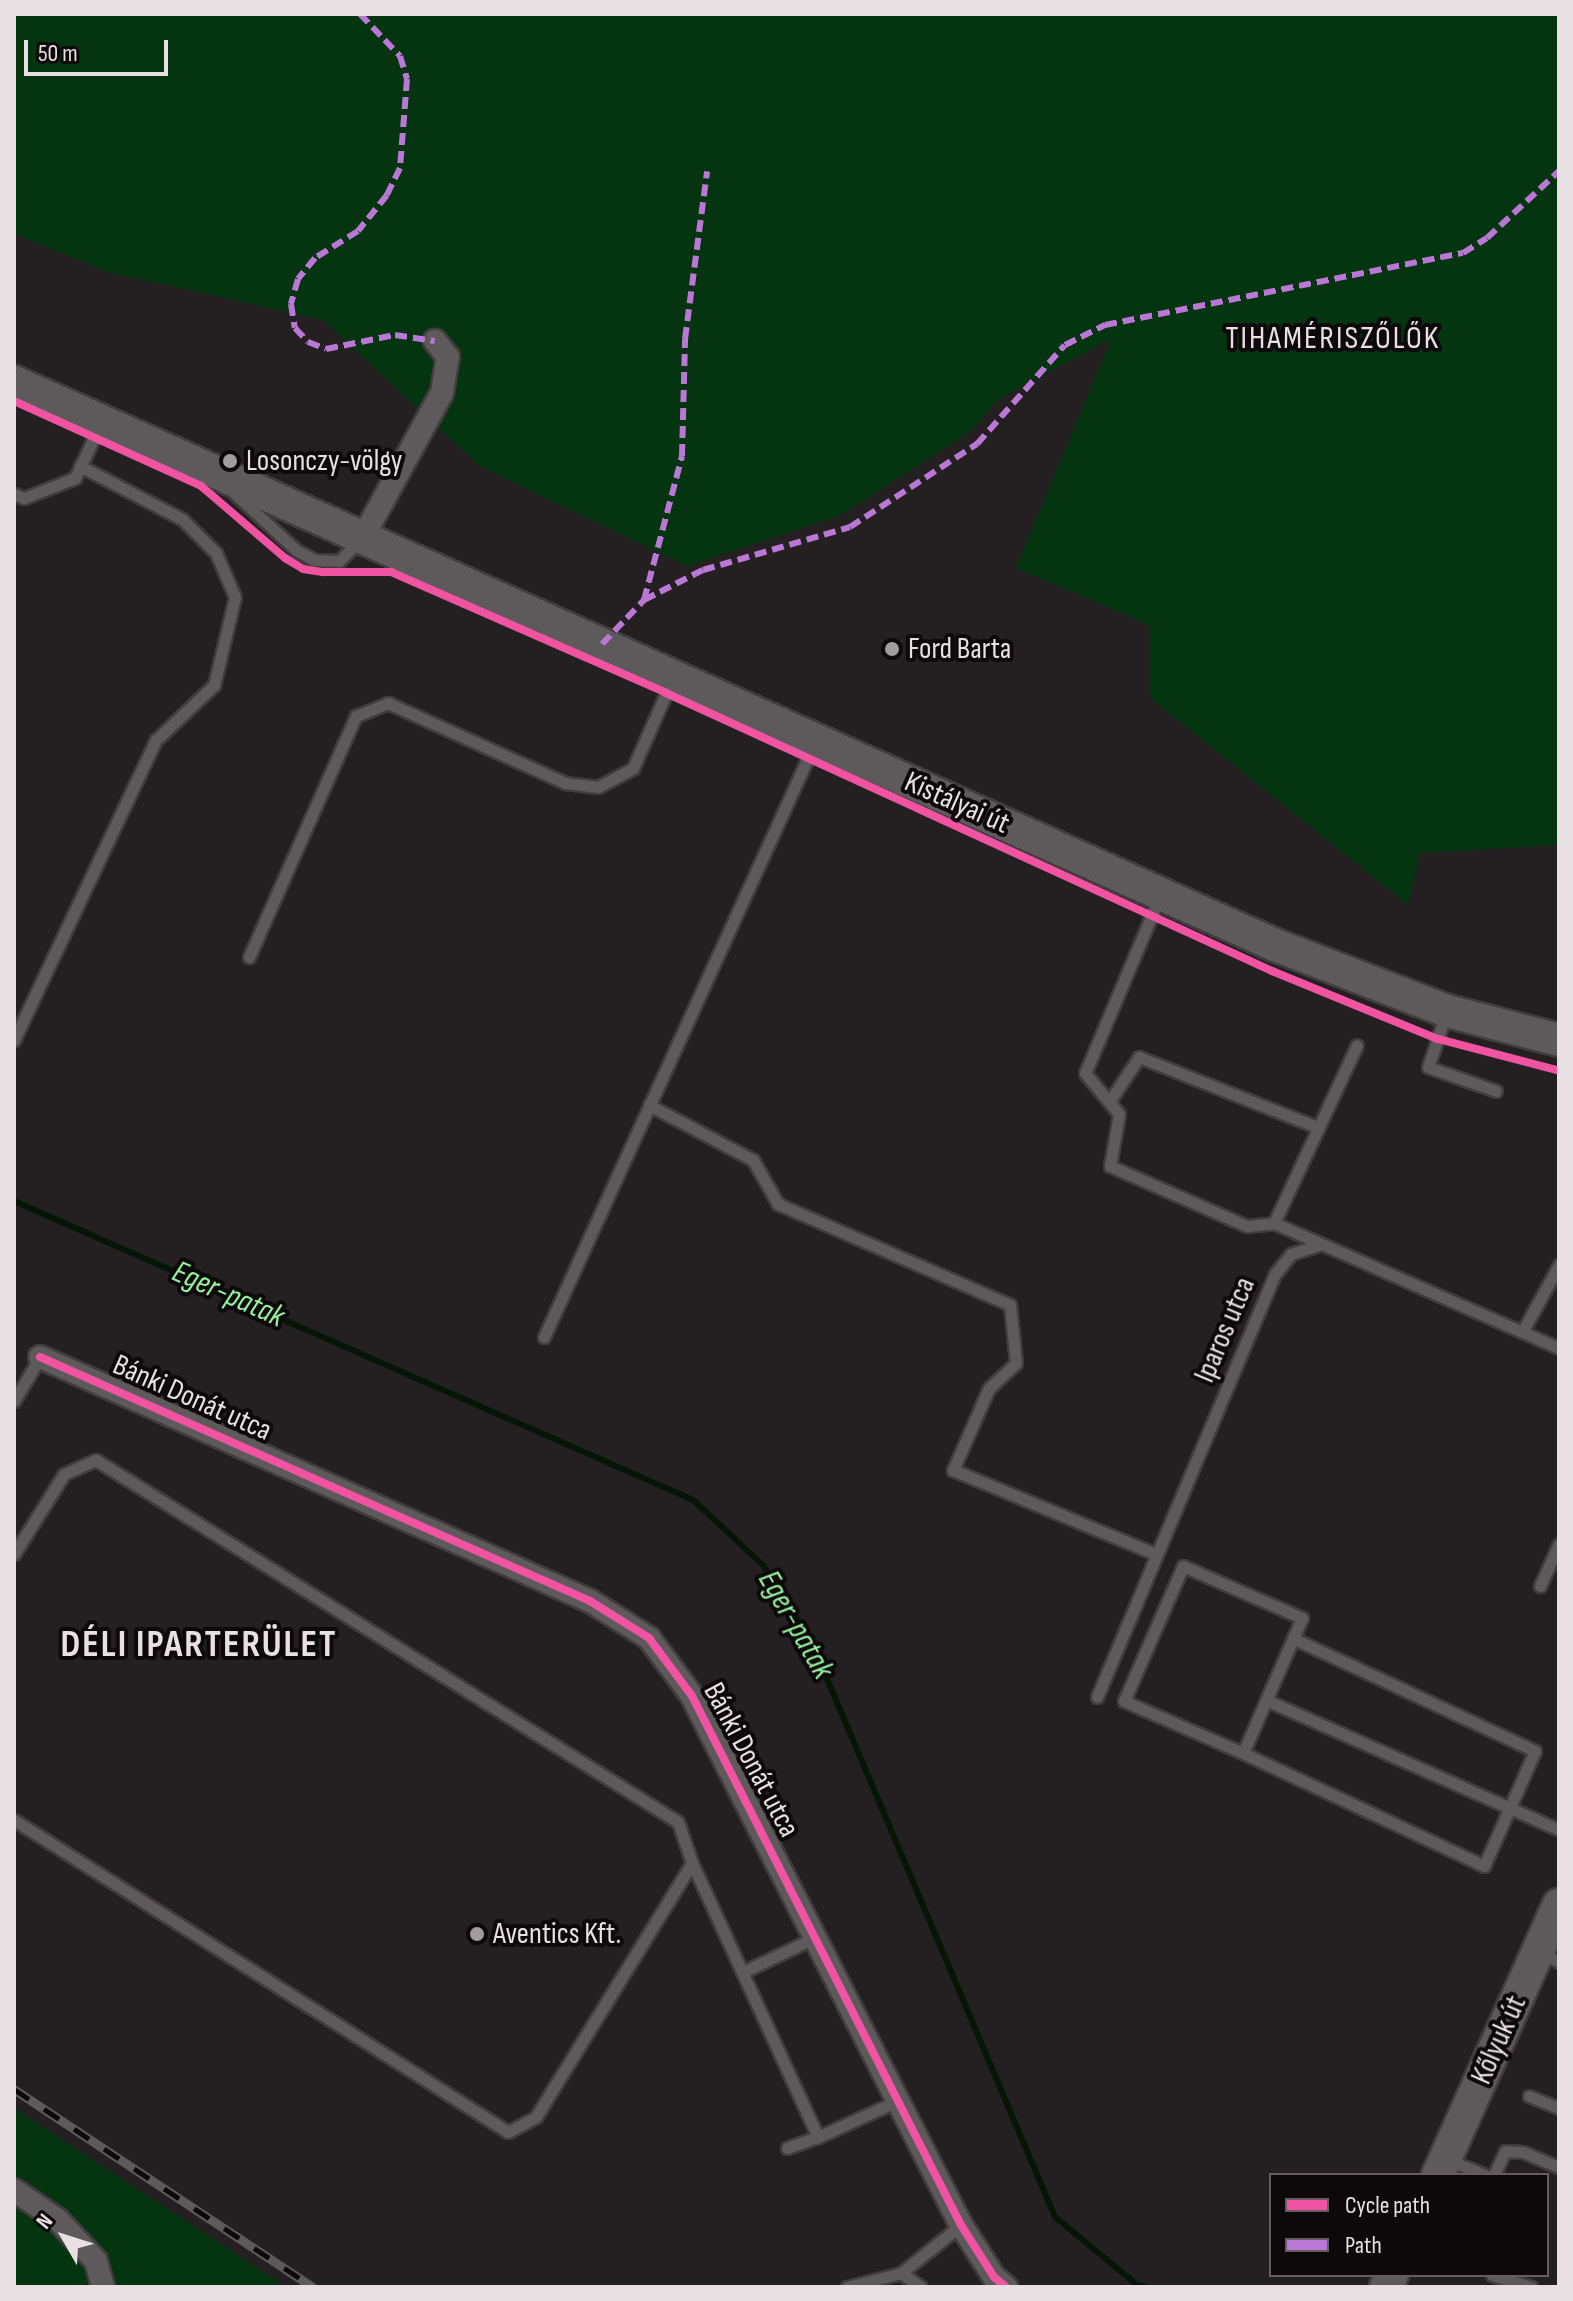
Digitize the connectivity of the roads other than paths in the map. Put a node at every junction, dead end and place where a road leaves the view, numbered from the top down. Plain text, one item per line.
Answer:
1 (435, 341) dead end
2 (14, 382) edge
3 (103, 421) junction
4 (80, 466) junction
5 (14, 494) edge
6 (363, 537) junction
7 (674, 676) junction
8 (812, 738) junction
9 (1161, 894) junction
10 (249, 957) dead end
11 (1447, 1011) junction
12 (14, 1040) edge
13 (1559, 1040) edge
14 (1357, 1045) dead end
15 (1496, 1091) dead end
16 (1109, 1102) junction
17 (649, 1105) junction
18 (1319, 1128) junction
19 (1274, 1223) junction
20 (1318, 1245) junction
21 (1559, 1265) edge
22 (1522, 1332) junction
23 (544, 1337) dead end
24 (1559, 1348) edge
25 (40, 1357) joint
26 (14, 1401) edge
27 (1559, 1544) edge
28 (14, 1554) edge
29 (1156, 1554) junction
30 (1540, 1586) dead end
31 (1293, 1638) junction
32 (1097, 1697) dead end
33 (1266, 1700) junction
34 (1243, 1753) junction
35 (1509, 1808) junction
36 (14, 1820) edge
37 (1559, 1830) edge
38 (692, 1863) junction
39 (1553, 1933) edge
40 (816, 1937) junction
41 (743, 1972) junction
42 (1529, 2096) dead end
43 (897, 2101) junction
44 (1559, 2108) edge
45 (818, 2137) junction
46 (787, 2148) dead end
47 (1556, 2166) edge
48 (1442, 2167) edge
49 (1474, 2173) edge
50 (1495, 2173) edge
51 (14, 2190) edge
52 (961, 2225) junction
53 (901, 2273) junction
54 (1502, 2277) edge
55 (103, 2287) edge
56 (847, 2287) edge
57 (921, 2287) edge
58 (1006, 2287) edge
59 (1531, 2287) edge

1 - 6 street
2 - 3 main road, Kistályai út
3 - 4 lane
3 - 6 main road, Kistályai út
4 - 5 lane
4 - 12 lane
6 - 7 main road, Kistályai út
7 - 8 main road, Kistályai út
7 - 10 lane
8 - 9 main road, Kistályai út
8 - 17 lane
9 - 11 main road, Kistályai út
9 - 16 lane
11 - 13 main road, Kistályai út
11 - 15 lane
14 - 18 lane
16 - 18 lane
16 - 19 lane
17 - 23 lane
17 - 29 lane
18 - 19 lane
19 - 20 lane
20 - 22 lane
20 - 29 lane, Iparos utca
21 - 22 lane
22 - 24 lane
25 - 26 lane
25 - 40 street, Bánki Donát utca
27 - 30 lane
28 - 38 lane
29 - 32 lane, Iparos utca
31 - 33 lane
31 - 34 lane
31 - 35 lane
33 - 34 lane
33 - 35 lane
34 - 35 lane
35 - 37 lane
36 - 38 lane
38 - 41 lane
39 - 48 main road, Kőlyuk út
40 - 41 lane
40 - 43 street, Bánki Donát utca
41 - 45 lane
42 - 44 lane
43 - 45 lane
43 - 52 street, Bánki Donát utca
45 - 46 lane
47 - 50 lane
48 - 49 lane
51 - 55 street
52 - 53 lane
52 - 58 street, Bánki Donát utca
53 - 56 lane
53 - 57 lane
54 - 59 lane

